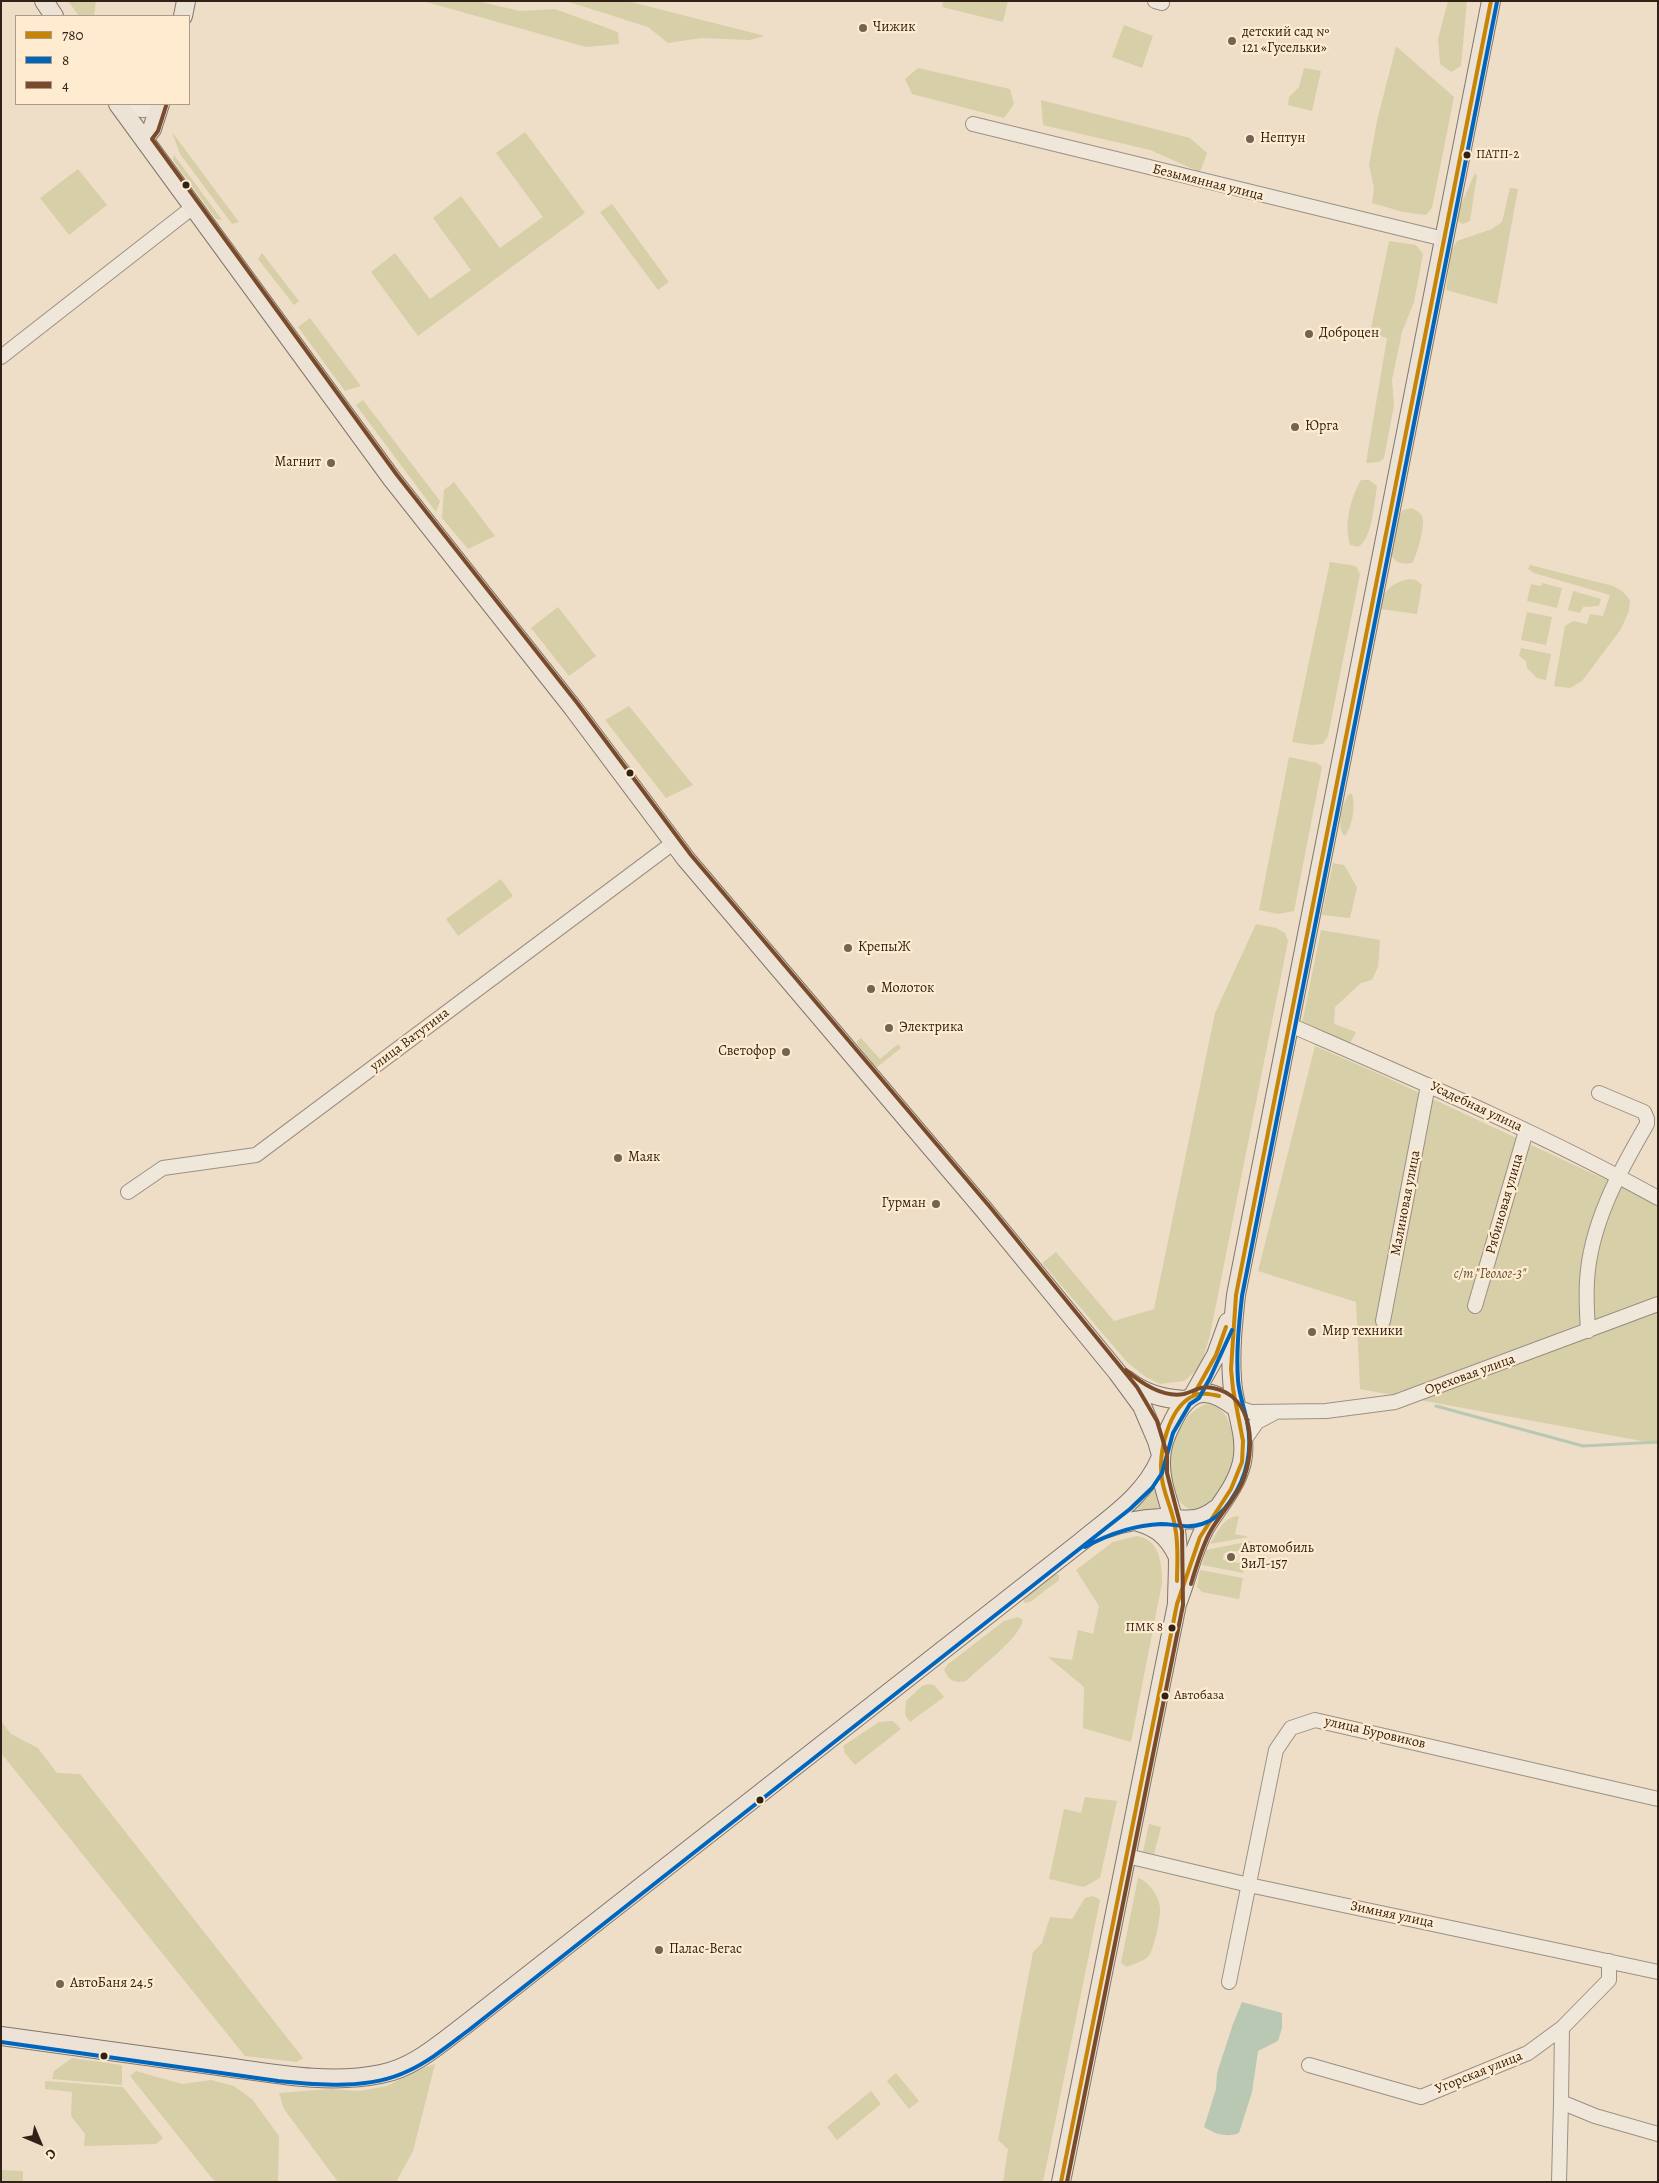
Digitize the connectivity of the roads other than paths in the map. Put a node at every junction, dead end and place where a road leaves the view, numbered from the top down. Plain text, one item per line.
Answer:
1 (44, 1) edge
2 (186, 1) edge
3 (1491, 1) edge
4 (53, 15) edge
5 (183, 15) edge
6 (119, 105) edge
7 (127, 105) edge
8 (157, 105) edge
9 (159, 105) edge
10 (973, 124) dead end
11 (144, 139) junction
12 (193, 208) junction
13 (1444, 239) junction
14 (1, 357) edge
15 (673, 842) junction
16 (1290, 1026) junction
17 (1428, 1085) junction
18 (1600, 1093) dead end
19 (1526, 1131) junction
20 (1618, 1175) junction
21 (128, 1192) dead end
22 (1658, 1198) edge
23 (1236, 1295) junction
24 (1658, 1304) edge
25 (1475, 1306) dead end
26 (1383, 1321) dead end
27 (1588, 1331) junction
28 (1117, 1372) junction
29 (1190, 1397) junction
30 (1235, 1407) junction
31 (1274, 1412) junction
32 (1243, 1442) junction
33 (1161, 1457) junction
34 (1218, 1507) junction
35 (1174, 1519) junction
36 (1133, 1520) junction
37 (1082, 1542) junction
38 (1178, 1556) junction
39 (1177, 1604) junction
40 (1658, 1799) edge
41 (1127, 1856) junction
42 (1249, 1885) junction
43 (1609, 1961) junction
44 (1658, 1972) edge
45 (1229, 1982) dead end
46 (1562, 2028) junction
47 (1, 2036) edge
48 (1308, 2065) dead end
49 (1561, 2102) junction
50 (1658, 2134) edge
51 (1061, 2182) edge
52 (1559, 2182) edge

1 - 4 main road
2 - 5 main road
3 - 13 main road
6 - 11 main road
7 - 8 street
9 - 11 main road
10 - 13 street, Безымянная улица
11 - 12 main road
12 - 14 street
12 - 15 main road
13 - 16 main road
15 - 21 street, улица Ватутина
15 - 28 main road
16 - 17 street, Усадебная улица
16 - 23 main road
17 - 19 street, Усадебная улица
17 - 26 street, Малиновая улица
18 - 20 street
19 - 20 street, Усадебная улица
19 - 25 street, Рябиновая улица
20 - 22 street, Усадебная улица
20 - 27 street
23 - 29 main road
23 - 30 main road
24 - 27 street, Ореховая улица
27 - 31 street, Ореховая улица
28 - 29 main road
28 - 33 main road
29 - 30 main road
29 - 33 main road
30 - 31 street, Ореховая улица
30 - 32 main road
31 - 32 street
32 - 34 main road
33 - 35 main road
33 - 37 main road
34 - 35 main road
34 - 39 main road
35 - 36 main road
35 - 38 main road
36 - 37 main road
36 - 38 main road
37 - 47 main road
38 - 39 main road
39 - 41 main road
40 - 42 street, улица Буровиков
41 - 42 street, Зимняя улица
41 - 51 main road
42 - 43 street, Зимняя улица
42 - 45 street, улица Буровиков
43 - 44 street, Зимняя улица
43 - 46 street, Угорская улица
46 - 48 street, Угорская улица
46 - 49 street
49 - 50 street
49 - 52 street

